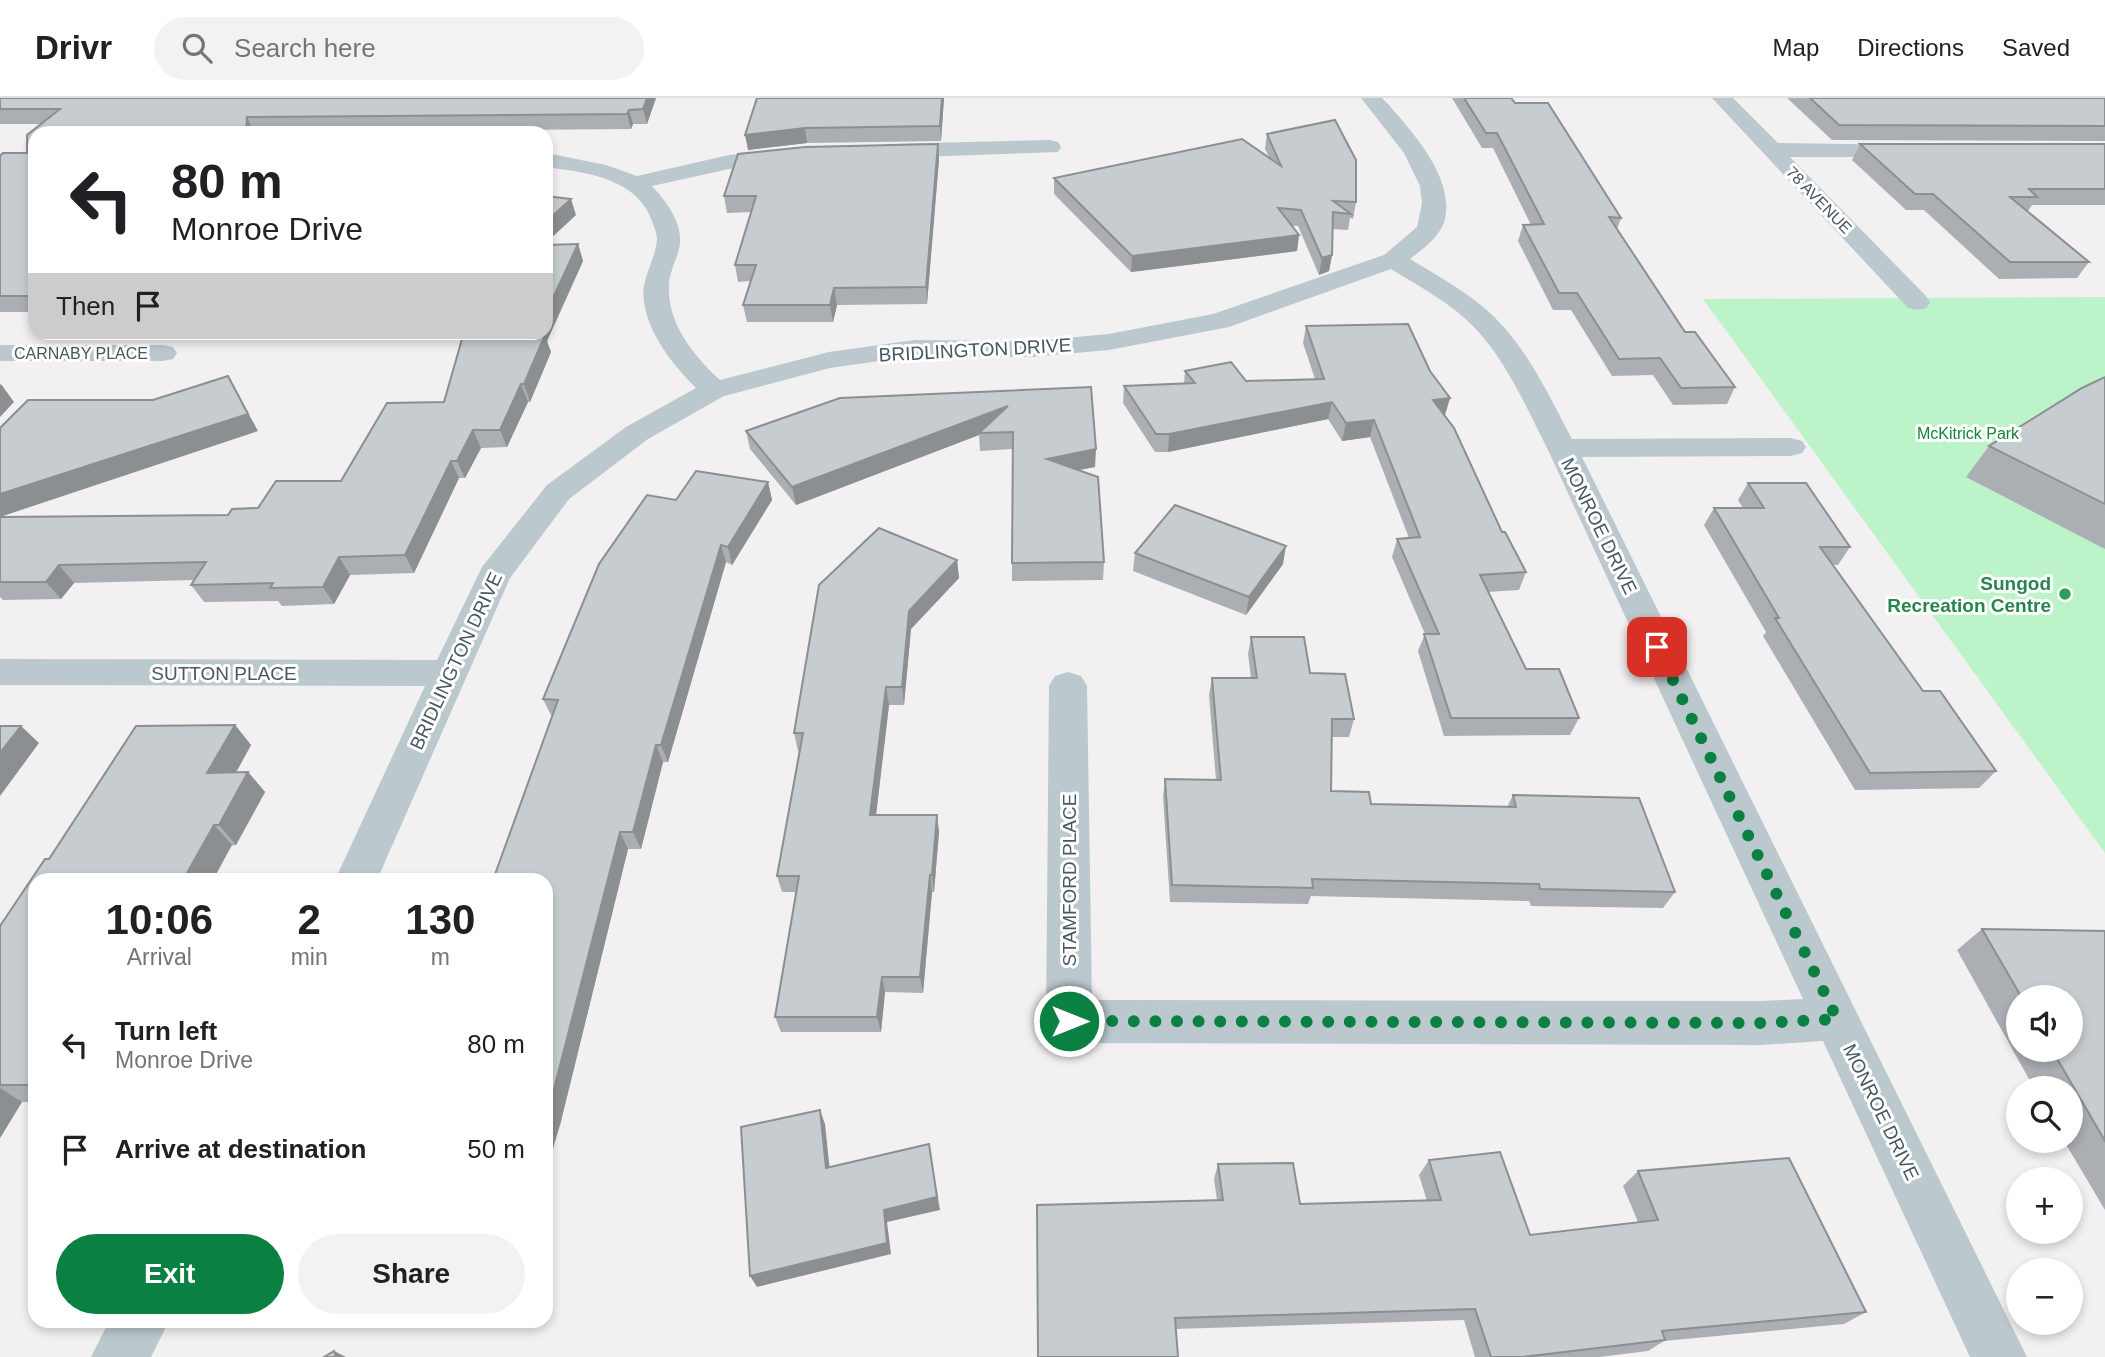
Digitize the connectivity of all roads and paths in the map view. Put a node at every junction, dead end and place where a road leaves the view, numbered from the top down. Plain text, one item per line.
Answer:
1 (1371, 98) edge
2 (1722, 98) edge
3 (1050, 147) dead end
4 (1772, 150) junction
5 (1924, 150) edge
6 (861, 152) edge
7 (807, 153) edge
8 (553, 161) edge
9 (636, 183) junction
10 (1393, 260) junction
11 (1917, 302) dead end
12 (0, 353) edge
13 (163, 353) dead end
14 (714, 390) junction
15 (1791, 447) dead end
16 (1562, 448) junction
17 (0, 672) edge
18 (449, 673) junction
19 (1068, 686) dead end
20 (359, 873) edge
21 (1837, 1019) junction
22 (137, 1328) edge
23 (119, 1357) edge
24 (1999, 1357) edge

1 - 10 street
2 - 4 street, 78 AVENUE
3 - 6 street
4 - 5 street
4 - 11 street, 78 AVENUE
7 - 9 street
8 - 9 street
9 - 14 street
10 - 14 street, BRIDLINGTON DRIVE
10 - 16 street, MONROE DRIVE
12 - 13 street, CARNABY PLACE
14 - 18 street, BRIDLINGTON DRIVE
15 - 16 street
16 - 21 street, MONROE DRIVE
17 - 18 street, SUTTON PLACE
18 - 20 street, BRIDLINGTON DRIVE
19 - 21 street, STAMFORD PLACE
21 - 24 street, MONROE DRIVE
22 - 23 street

